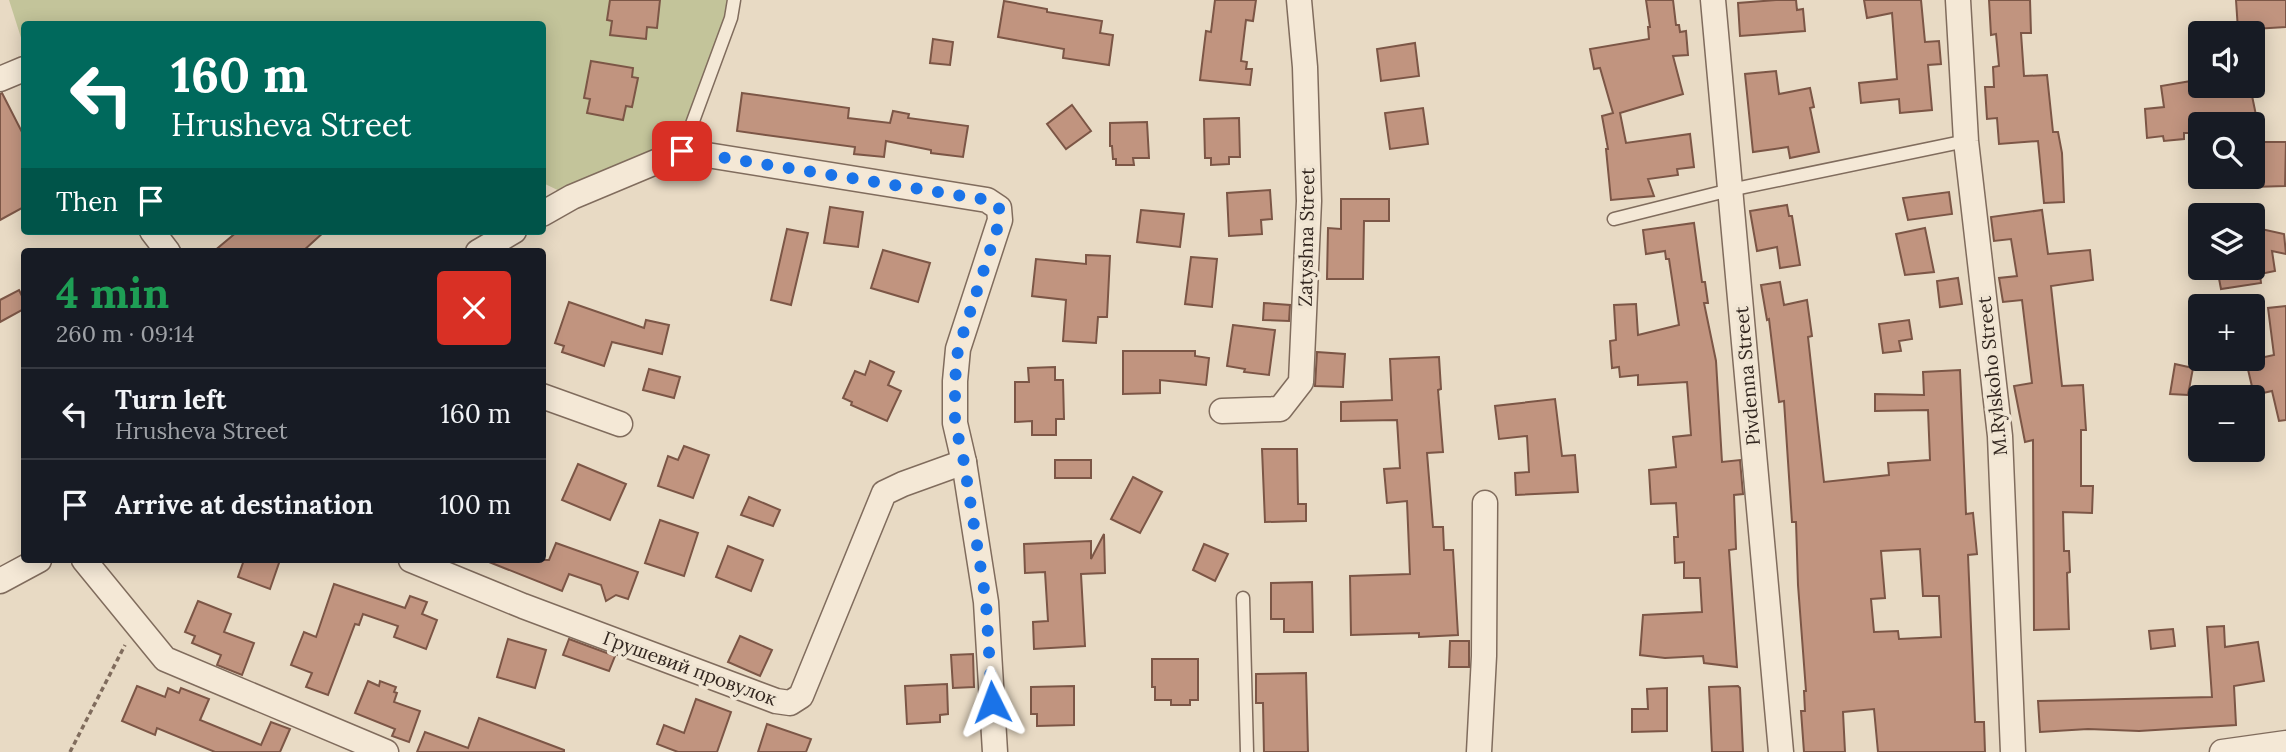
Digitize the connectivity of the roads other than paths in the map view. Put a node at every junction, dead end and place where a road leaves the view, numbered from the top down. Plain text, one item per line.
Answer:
1 (734, 0) edge
2 (1299, 0) edge
3 (1713, 0) edge
4 (1958, 0) edge
5 (21, 70) edge
6 (0, 79) edge
7 (1966, 141) junction
8 (682, 151) junction
9 (1730, 190) junction
10 (546, 212) edge
11 (1614, 219) dead end
12 (506, 235) edge
13 (485, 248) edge
14 (546, 397) edge
15 (1222, 411) dead end
16 (620, 424) dead end
17 (964, 462) junction
18 (1485, 503) dead end
19 (33, 563) edge
20 (87, 563) edge
21 (418, 563) edge
22 (0, 580) edge
23 (1243, 598) dead end
24 (2286, 743) edge
25 (386, 752) edge
26 (995, 752) edge
27 (1247, 752) edge
28 (1479, 752) edge
29 (1781, 752) edge
30 (2013, 752) edge
31 (2222, 752) edge
32 (2228, 752) edge

1 - 8 lane
2 - 15 street, Zatyshna Street
3 - 9 street, Pivdenna Street
4 - 7 street, M.Rylskoho Street
5 - 6 street
7 - 9 lane
7 - 30 street, M.Rylskoho Street
8 - 10 street
8 - 17 street
9 - 11 lane
9 - 29 street, Pivdenna Street
12 - 13 street
14 - 16 street
17 - 21 street, Грушевий провулок
17 - 26 street
18 - 28 street
19 - 22 street
20 - 25 street
23 - 27 lane
24 - 32 street
31 - 32 street

